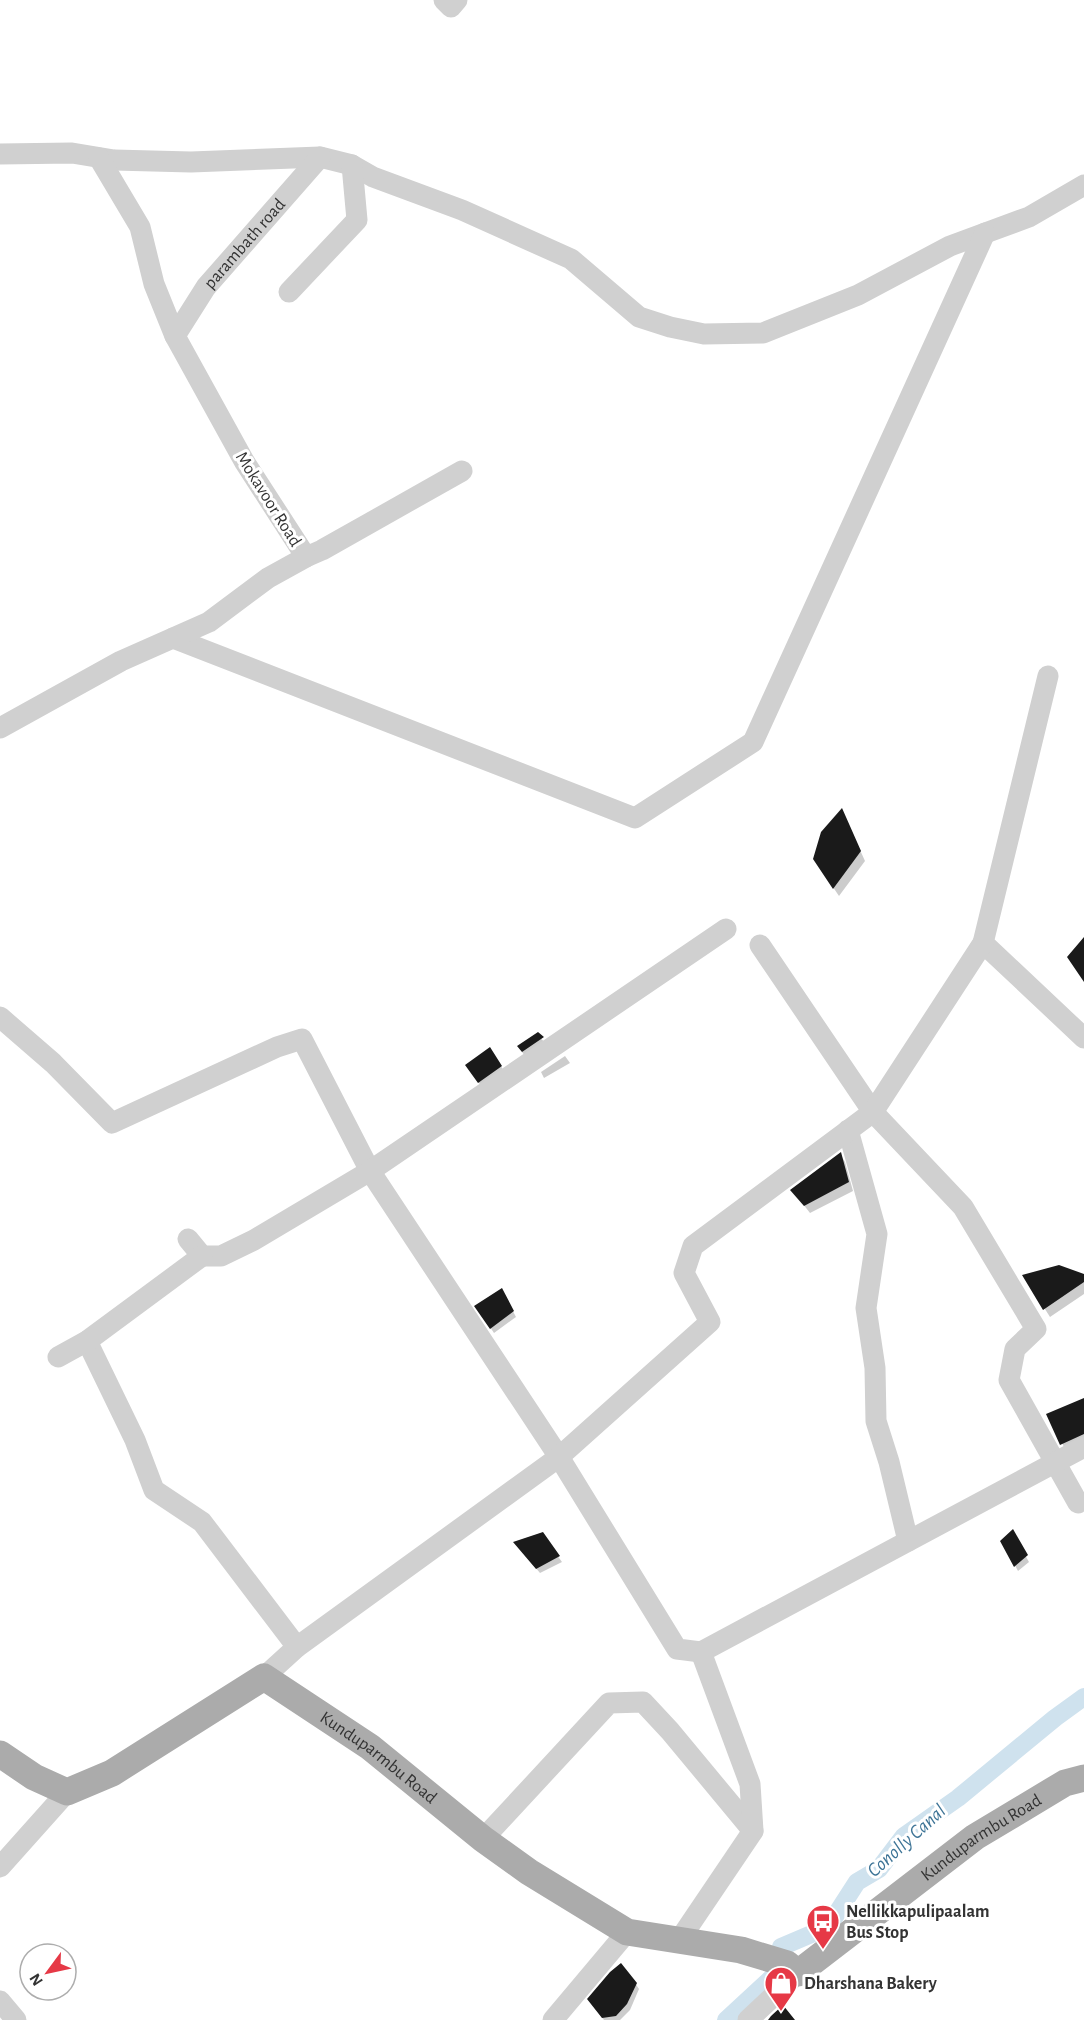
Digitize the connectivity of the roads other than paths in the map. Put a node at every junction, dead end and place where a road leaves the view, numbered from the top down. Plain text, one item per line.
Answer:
1 (444, 0) edge
2 (457, 0) edge
3 (0, 154) edge
4 (320, 156) junction
5 (99, 158) junction
6 (352, 165) junction
7 (1084, 185) edge
8 (985, 233) junction
9 (289, 292) dead end
10 (175, 336) junction
11 (462, 471) dead end
12 (306, 556) junction
13 (173, 638) junction
14 (1048, 676) dead end
15 (0, 728) edge
16 (726, 929) dead end
17 (983, 943) junction
18 (760, 945) dead end
19 (0, 1017) edge
20 (1084, 1038) edge
21 (873, 1112) junction
22 (849, 1130) junction
23 (370, 1171) junction
24 (188, 1239) dead end
25 (202, 1256) junction
26 (87, 1341) junction
27 (58, 1357) dead end
28 (1084, 1447) edge
29 (559, 1457) junction
30 (1055, 1462) junction
31 (1078, 1503) dead end
32 (908, 1541) junction
33 (297, 1647) junction
34 (701, 1652) junction
35 (264, 1677) junction
36 (0, 1754) edge
37 (1078, 1776) edge
38 (67, 1792) junction
39 (753, 1831) junction
40 (483, 1839) junction
41 (0, 1867) edge
42 (627, 1932) junction
43 (680, 1940) junction
44 (783, 1965) junction
45 (0, 2001) edge
46 (16, 2020) edge
47 (553, 2020) edge
48 (748, 2020) edge

1 - 2 street
3 - 5 street
4 - 5 street
4 - 6 street
4 - 10 street, parambath road
5 - 10 street, Mokavoor Road
6 - 8 street
6 - 9 street
7 - 8 street
8 - 13 street
10 - 12 street, Mokavoor Road
11 - 12 street
12 - 13 street, Mokavoor Road
13 - 15 street, Mokavoor Road
14 - 17 street
16 - 23 street
17 - 20 street
17 - 21 street
18 - 21 street
19 - 23 street
21 - 22 street
21 - 30 street
22 - 29 street
22 - 32 street
23 - 25 street
23 - 29 street
24 - 25 street
25 - 26 street
26 - 27 street
26 - 33 street
28 - 30 street
29 - 33 street
29 - 34 street
30 - 31 street
30 - 32 street
32 - 34 street
33 - 35 street
34 - 39 street
35 - 38 main road
35 - 40 main road, Kunduparmbu Road
36 - 38 main road
37 - 44 main road, Kunduparmbu Road
38 - 41 street
39 - 40 street
39 - 43 street
40 - 42 main road, Kunduparmbu Road
42 - 43 main road, Kunduparmbu Road
42 - 47 street
43 - 44 main road, Kunduparmbu Road
44 - 48 street
45 - 46 street

